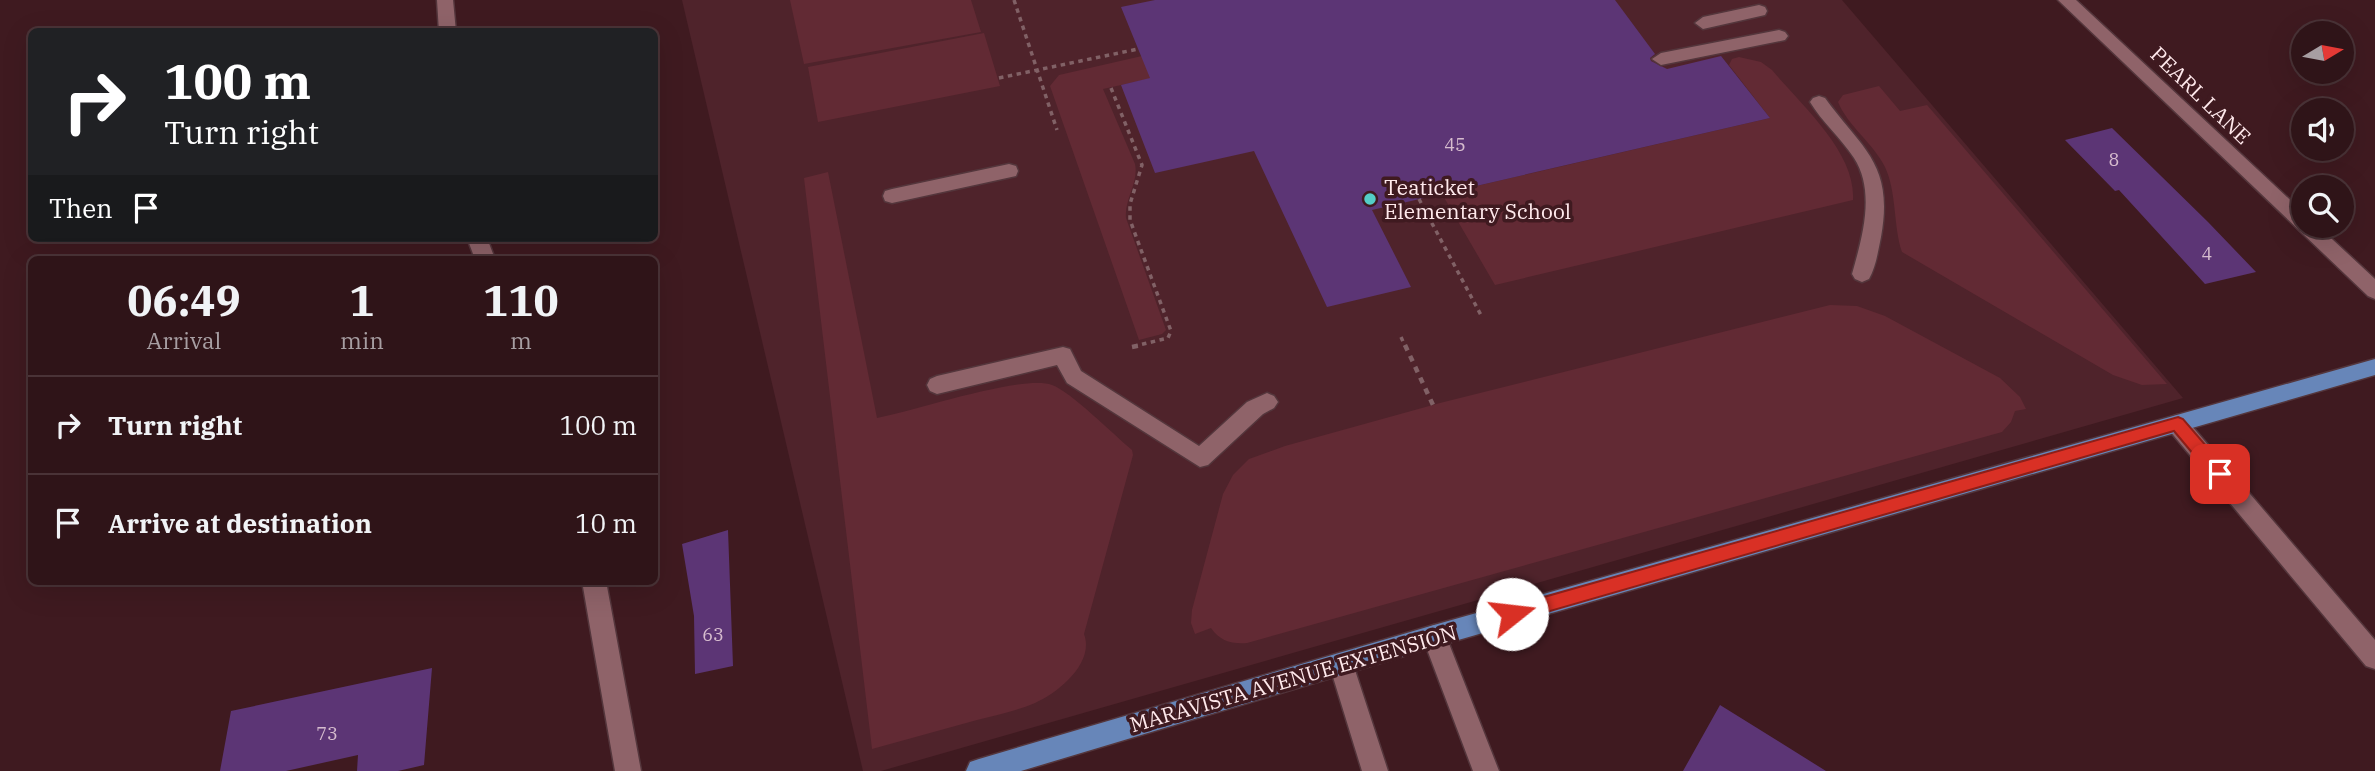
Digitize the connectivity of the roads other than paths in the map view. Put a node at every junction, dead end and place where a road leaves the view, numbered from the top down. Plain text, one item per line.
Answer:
1 (445, 0) edge
2 (2066, 0) edge
3 (1759, 11) dead end
4 (1703, 23) dead end
5 (448, 28) edge
6 (1779, 36) dead end
7 (1661, 59) dead end
8 (1819, 102) dead end
9 (1009, 172) dead end
10 (892, 196) dead end
11 (2291, 212) edge
12 (2319, 238) edge
13 (1862, 274) dead end
14 (2375, 291) edge
15 (2375, 367) edge
16 (937, 385) dead end
17 (1267, 402) dead end
18 (2178, 424) junction
19 (595, 585) edge
20 (1434, 636) junction
21 (2375, 658) edge
22 (1341, 664) junction
23 (628, 771) edge
24 (979, 771) edge
25 (1374, 771) edge
26 (1486, 771) edge

1 - 5 street
2 - 11 street, PEARL LANE
3 - 4 street
6 - 7 street
8 - 13 street
9 - 10 street
12 - 14 street, PEARL LANE
15 - 18 main road, MARAVISTA AVENUE EXTENSION
16 - 17 street
18 - 20 main road, MARAVISTA AVENUE EXTENSION
18 - 21 street
19 - 23 street
20 - 22 main road, MARAVISTA AVENUE EXTENSION
20 - 26 street
22 - 24 main road, MARAVISTA AVENUE EXTENSION
22 - 25 street

